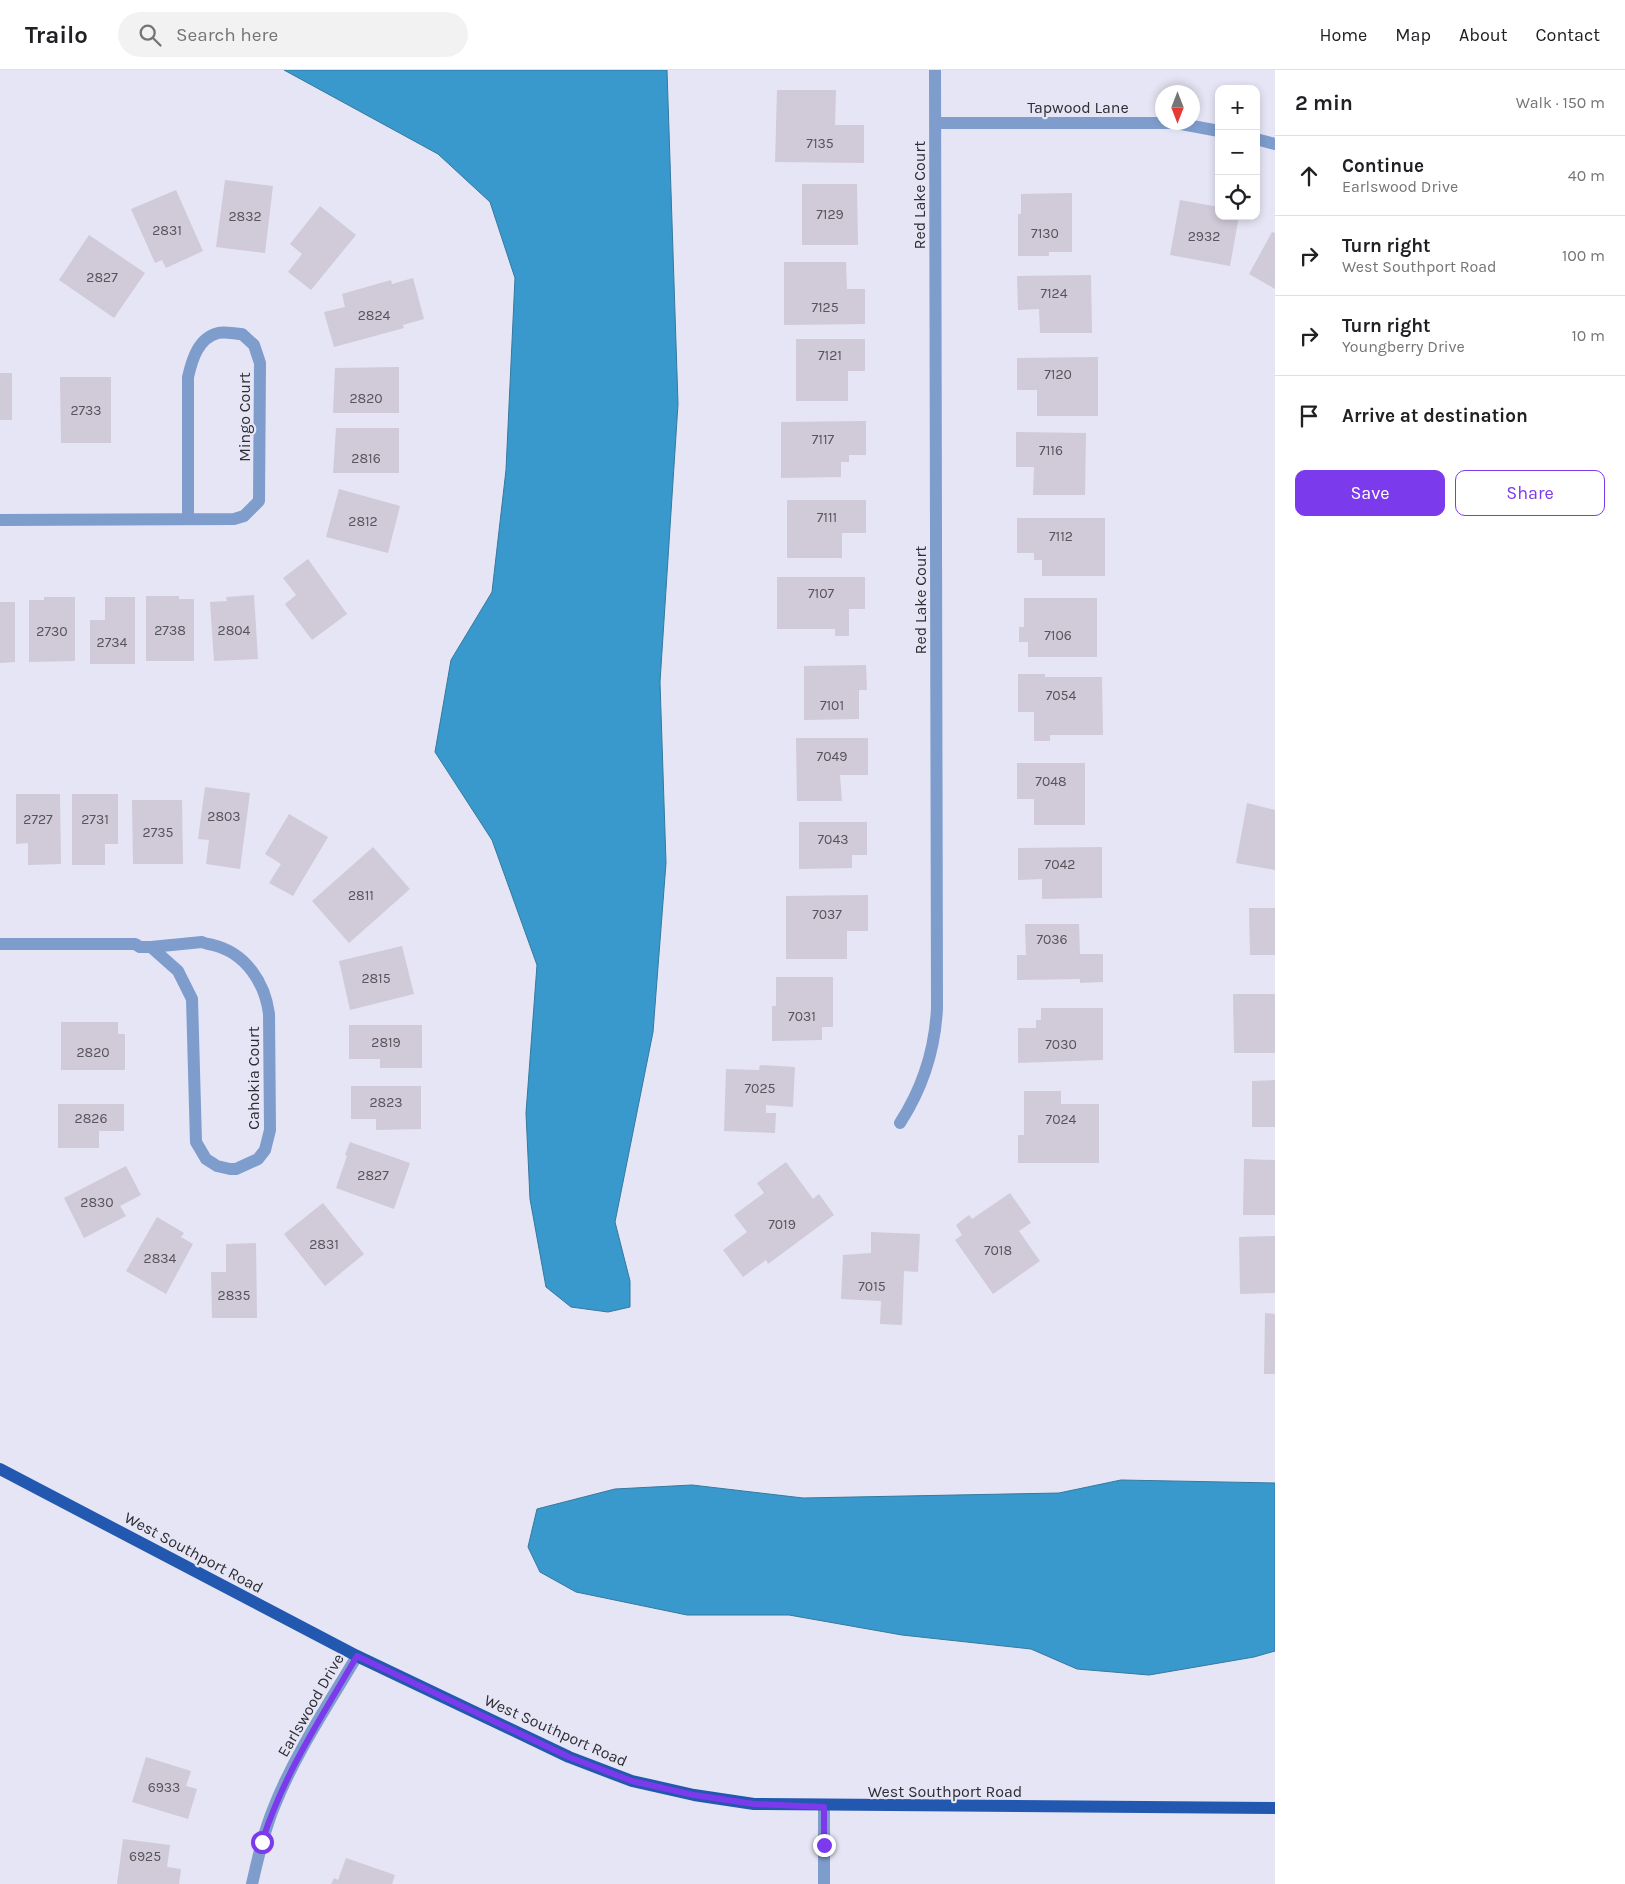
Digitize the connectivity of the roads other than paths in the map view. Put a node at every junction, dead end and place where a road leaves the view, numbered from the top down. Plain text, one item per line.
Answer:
1 (935, 70) edge
2 (936, 124) junction
3 (1215, 130) edge
4 (1260, 140) edge
5 (1275, 144) edge
6 (188, 519) junction
7 (0, 520) edge
8 (0, 944) edge
9 (152, 947) junction
10 (900, 1123) dead end
11 (0, 1468) edge
12 (357, 1656) junction
13 (824, 1807) junction
14 (1275, 1808) edge
15 (252, 1884) edge
16 (824, 1884) edge

1 - 2 street, Red Lake Court
2 - 3 street, Tapwood Lane
2 - 10 street, Red Lake Court
4 - 5 street
6 - 6 street, Mingo Court
6 - 7 street, Mingo Court
8 - 9 street, Cahokia Court
9 - 9 street, Cahokia Court
11 - 12 main road, West Southport Road
12 - 13 main road, West Southport Road
12 - 15 street, Earlswood Drive
13 - 14 main road, West Southport Road
13 - 16 street

